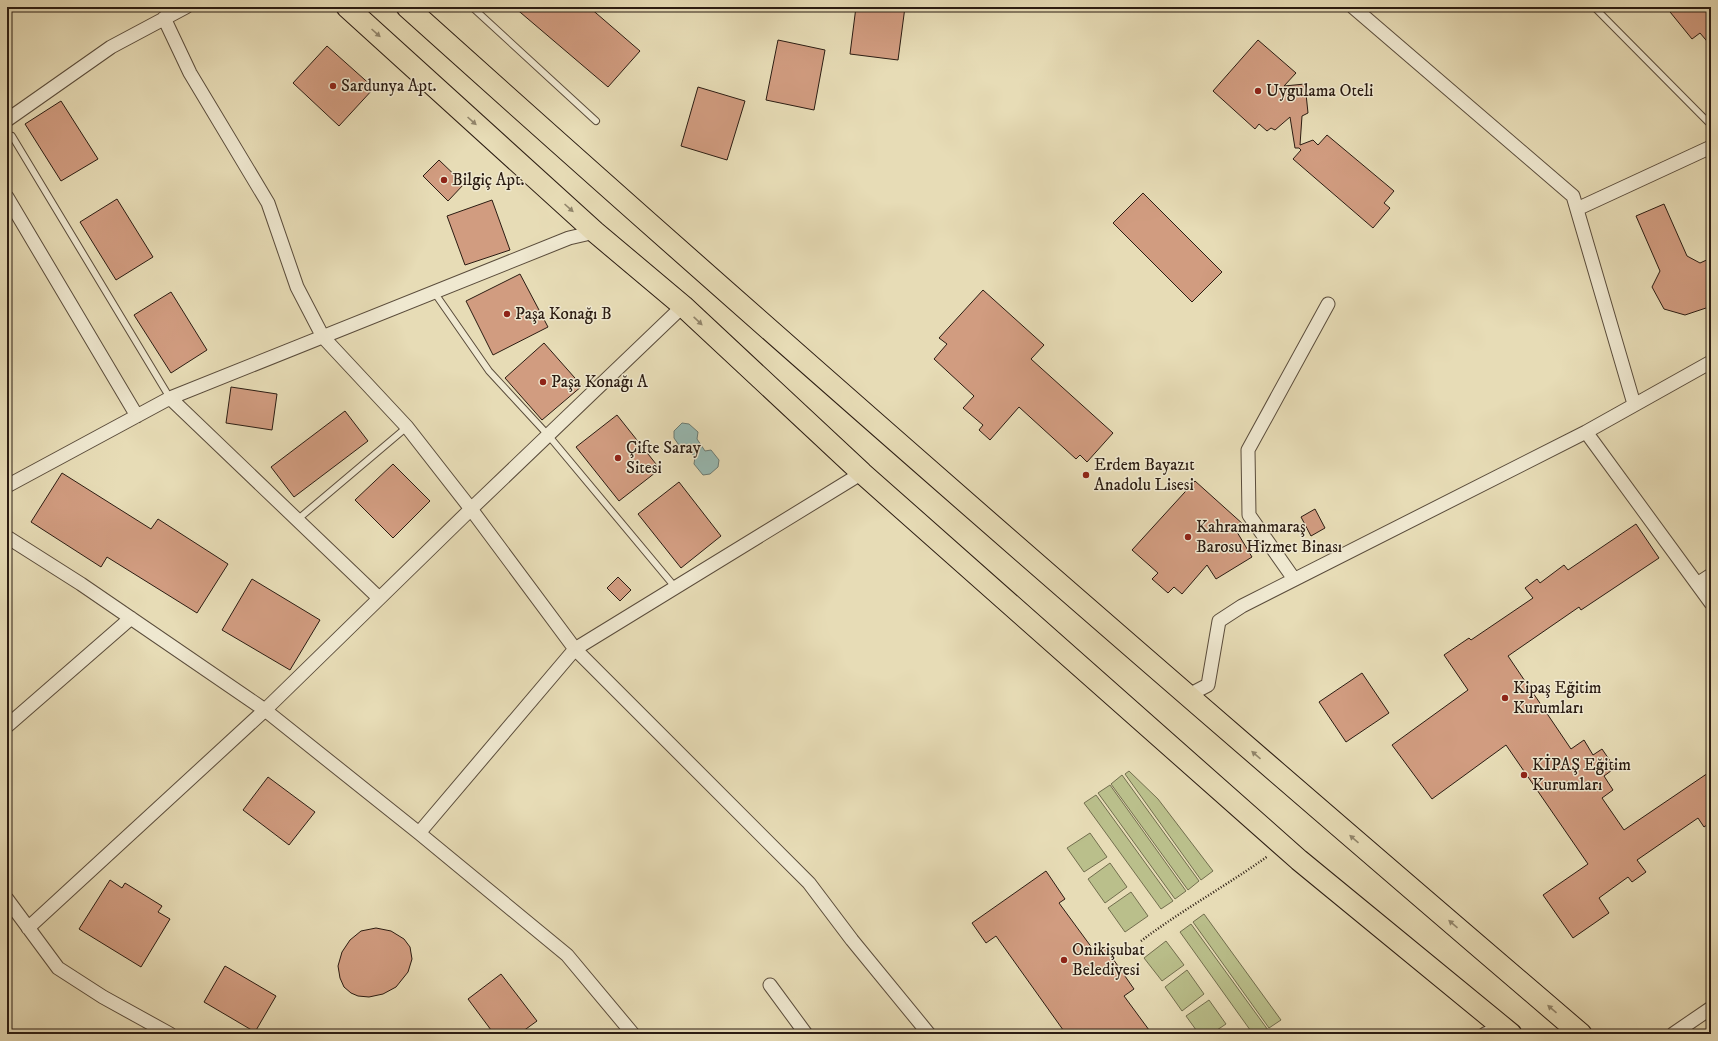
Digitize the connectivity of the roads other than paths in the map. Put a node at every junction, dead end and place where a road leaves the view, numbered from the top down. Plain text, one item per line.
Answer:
1 (186, 7) edge
2 (347, 7) edge
3 (407, 7) edge
4 (472, 7) edge
5 (1353, 7) edge
6 (1594, 7) edge
7 (164, 18) junction
8 (7, 120) edge
9 (596, 121) dead end
10 (1711, 125) edge
11 (12, 136) dead end
12 (1711, 148) edge
13 (7, 197) edge
14 (1577, 209) junction
15 (595, 232) junction
16 (434, 292) junction
17 (1328, 304) dead end
18 (682, 306) junction
19 (323, 337) junction
20 (1711, 362) edge
21 (170, 398) junction
22 (1634, 404) junction
23 (137, 416) junction
24 (407, 427) junction
25 (1586, 432) junction
26 (548, 435) junction
27 (862, 473) junction
28 (7, 486) edge
29 (471, 509) junction
30 (297, 520) junction
31 (7, 537) edge
32 (1711, 575) edge
33 (1294, 578) junction
34 (1697, 584) junction
35 (675, 587) junction
36 (379, 598) junction
37 (1711, 603) edge
38 (131, 618) junction
39 (575, 649) junction
40 (1187, 696) junction
41 (264, 710) junction
42 (7, 726) edge
43 (419, 833) junction
44 (7, 899) edge
45 (28, 928) junction
46 (770, 985) dead end
47 (1711, 1008) edge
48 (1500, 1032) edge
49 (170, 1034) edge
50 (633, 1034) edge
51 (806, 1034) edge
52 (929, 1034) edge
53 (1581, 1034) edge
54 (1673, 1034) edge

1 - 7 street
2 -> 15 main road
3 - 40 main road
4 - 9 lane
5 - 14 street
6 - 10 lane
7 - 8 street
7 - 19 street
11 - 21 lane
12 - 14 street
13 - 23 street
14 - 22 street
15 - 16 street
15 - 18 main road
16 - 19 street
16 - 26 lane
17 - 33 street
18 - 26 street
18 -> 27 main road
19 - 21 street
19 - 24 street
20 - 22 street
21 - 23 street
21 - 30 street
22 - 25 street
23 - 28 street
24 - 29 street
24 - 30 lane
25 - 33 street
25 - 34 street
26 - 29 street
26 - 35 lane
27 - 35 street
27 - 48 main road
29 - 36 street
29 - 39 street
30 - 36 street
31 - 38 street
32 - 34 street
33 - 40 street
34 - 37 street
35 - 39 street
36 - 41 street
38 - 41 street
38 - 42 street
39 - 43 street
39 - 52 street
53 -> 40 main road
41 - 43 street
41 - 45 street
43 - 50 street
44 - 45 street
45 - 49 street
46 - 51 street
47 - 54 street

